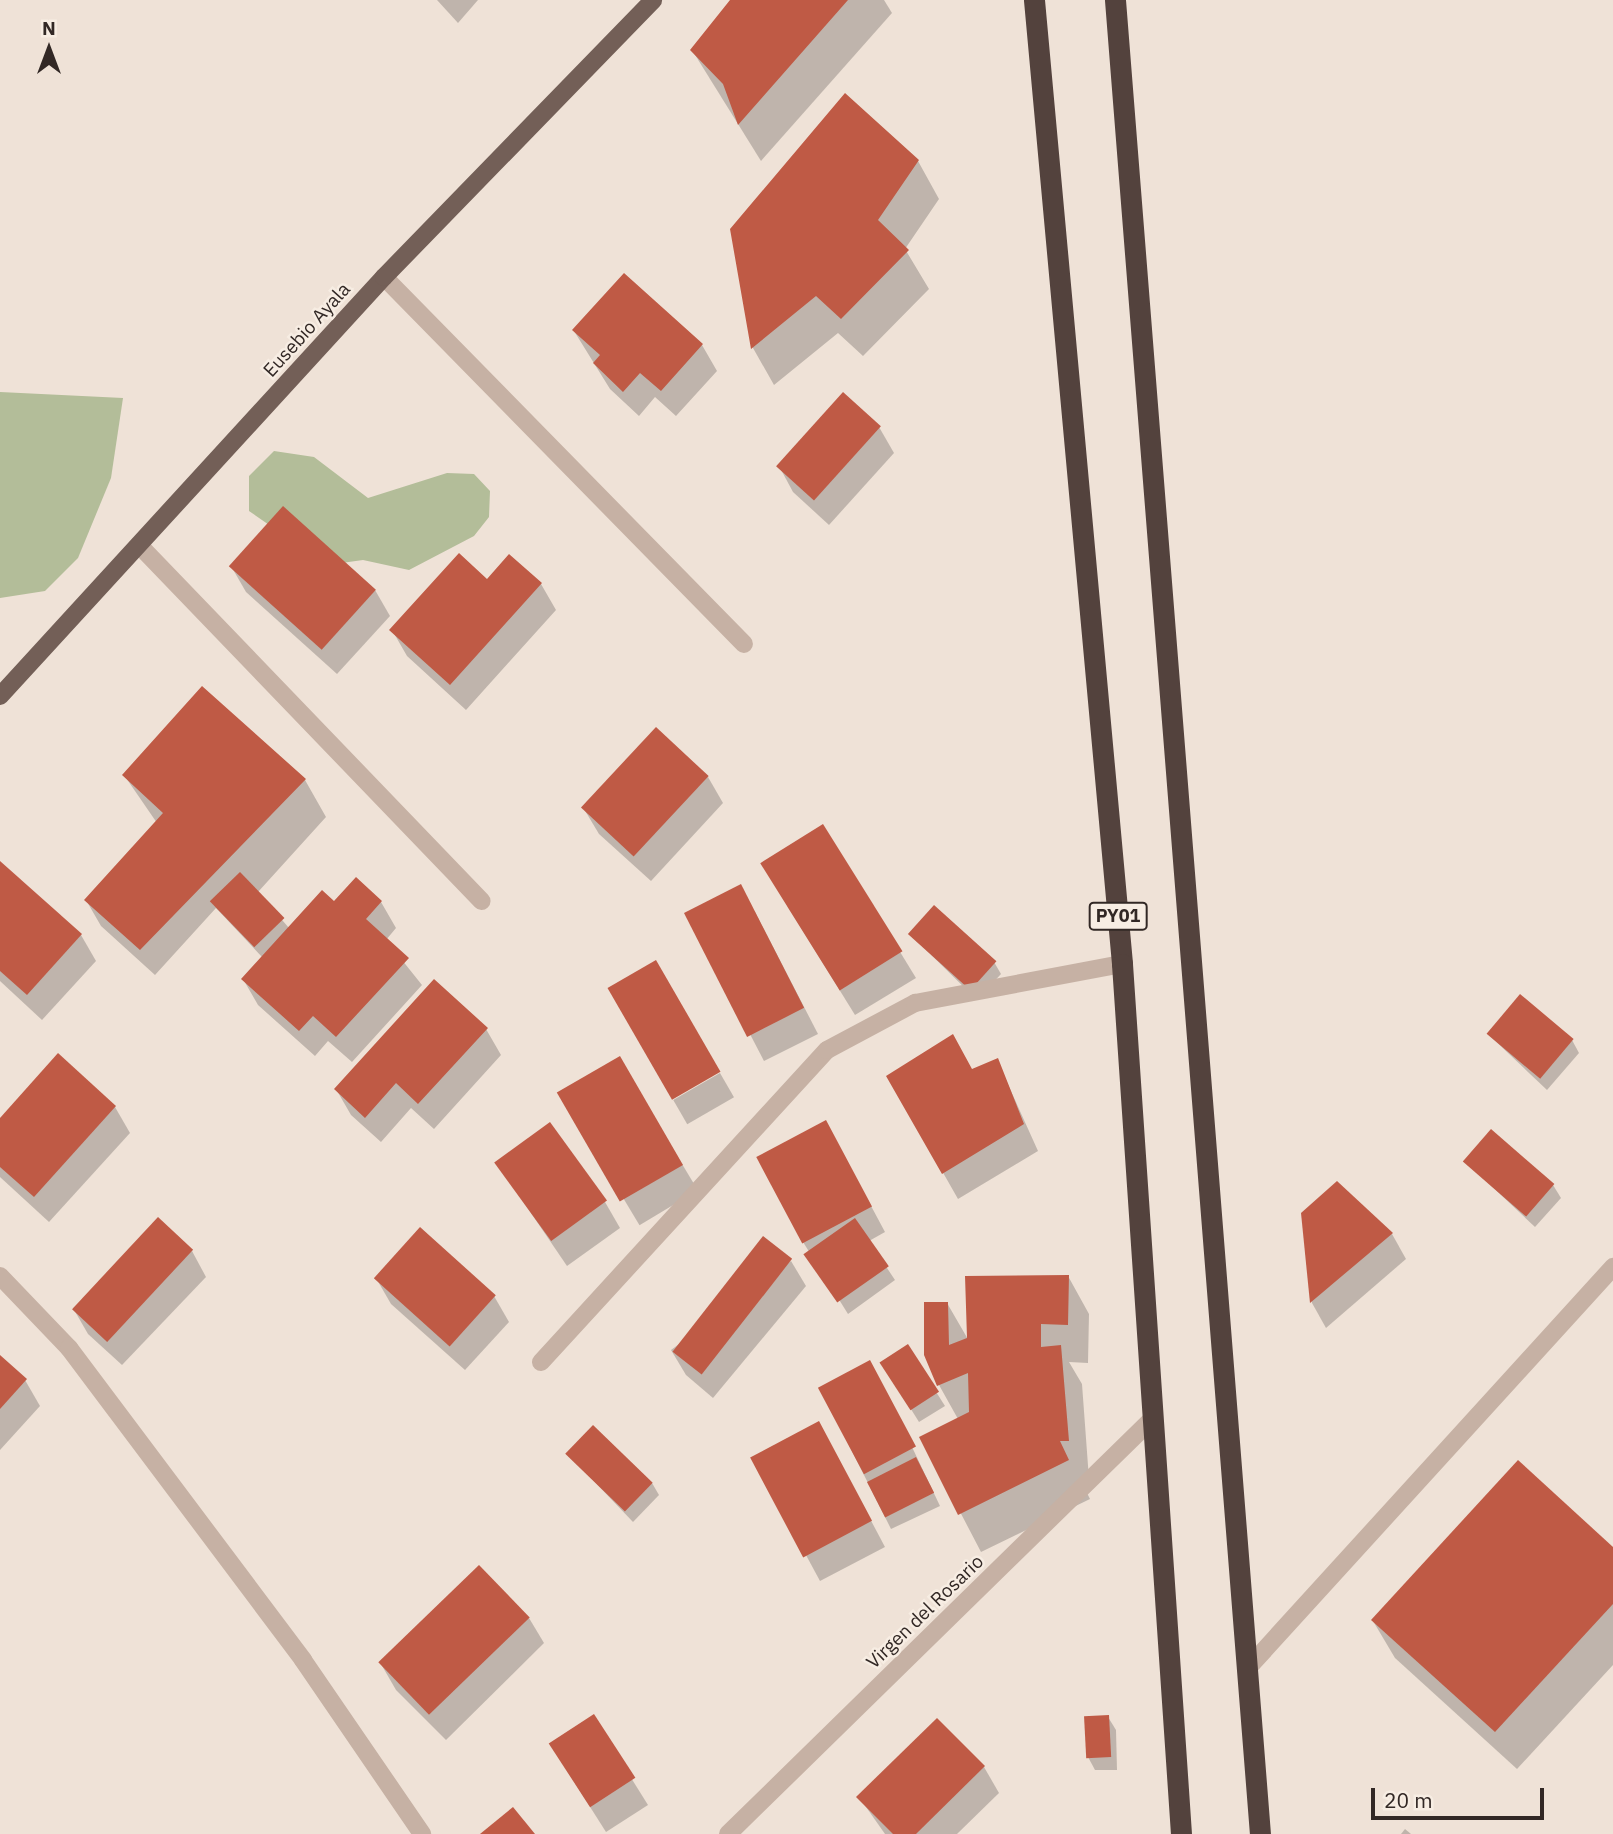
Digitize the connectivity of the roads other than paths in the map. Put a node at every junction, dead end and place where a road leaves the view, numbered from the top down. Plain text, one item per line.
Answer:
1 (653, 0) edge
2 (1034, 0) edge
3 (1115, 0) edge
4 (384, 277) junction
5 (139, 545) junction
6 (744, 644) dead end
7 (0, 696) edge
8 (482, 901) dead end
9 (1122, 964) junction
10 (1613, 1267) edge
11 (0, 1276) edge
12 (541, 1362) dead end
13 (1151, 1420) junction
14 (1247, 1669) junction
15 (422, 1834) edge
16 (727, 1834) edge
17 (1181, 1834) edge
18 (1260, 1834) edge

1 - 4 main road, Eusebio Ayala
2 - 9 highway, PY01
3 - 14 highway
4 - 5 main road, Eusebio Ayala
4 - 6 street
5 - 7 main road, Eusebio Ayala
5 - 8 street
9 - 12 street
9 - 13 highway, PY01
10 - 14 street
11 - 15 street
13 - 16 street, Virgen del Rosario
13 - 17 highway, PY01
14 - 18 highway

